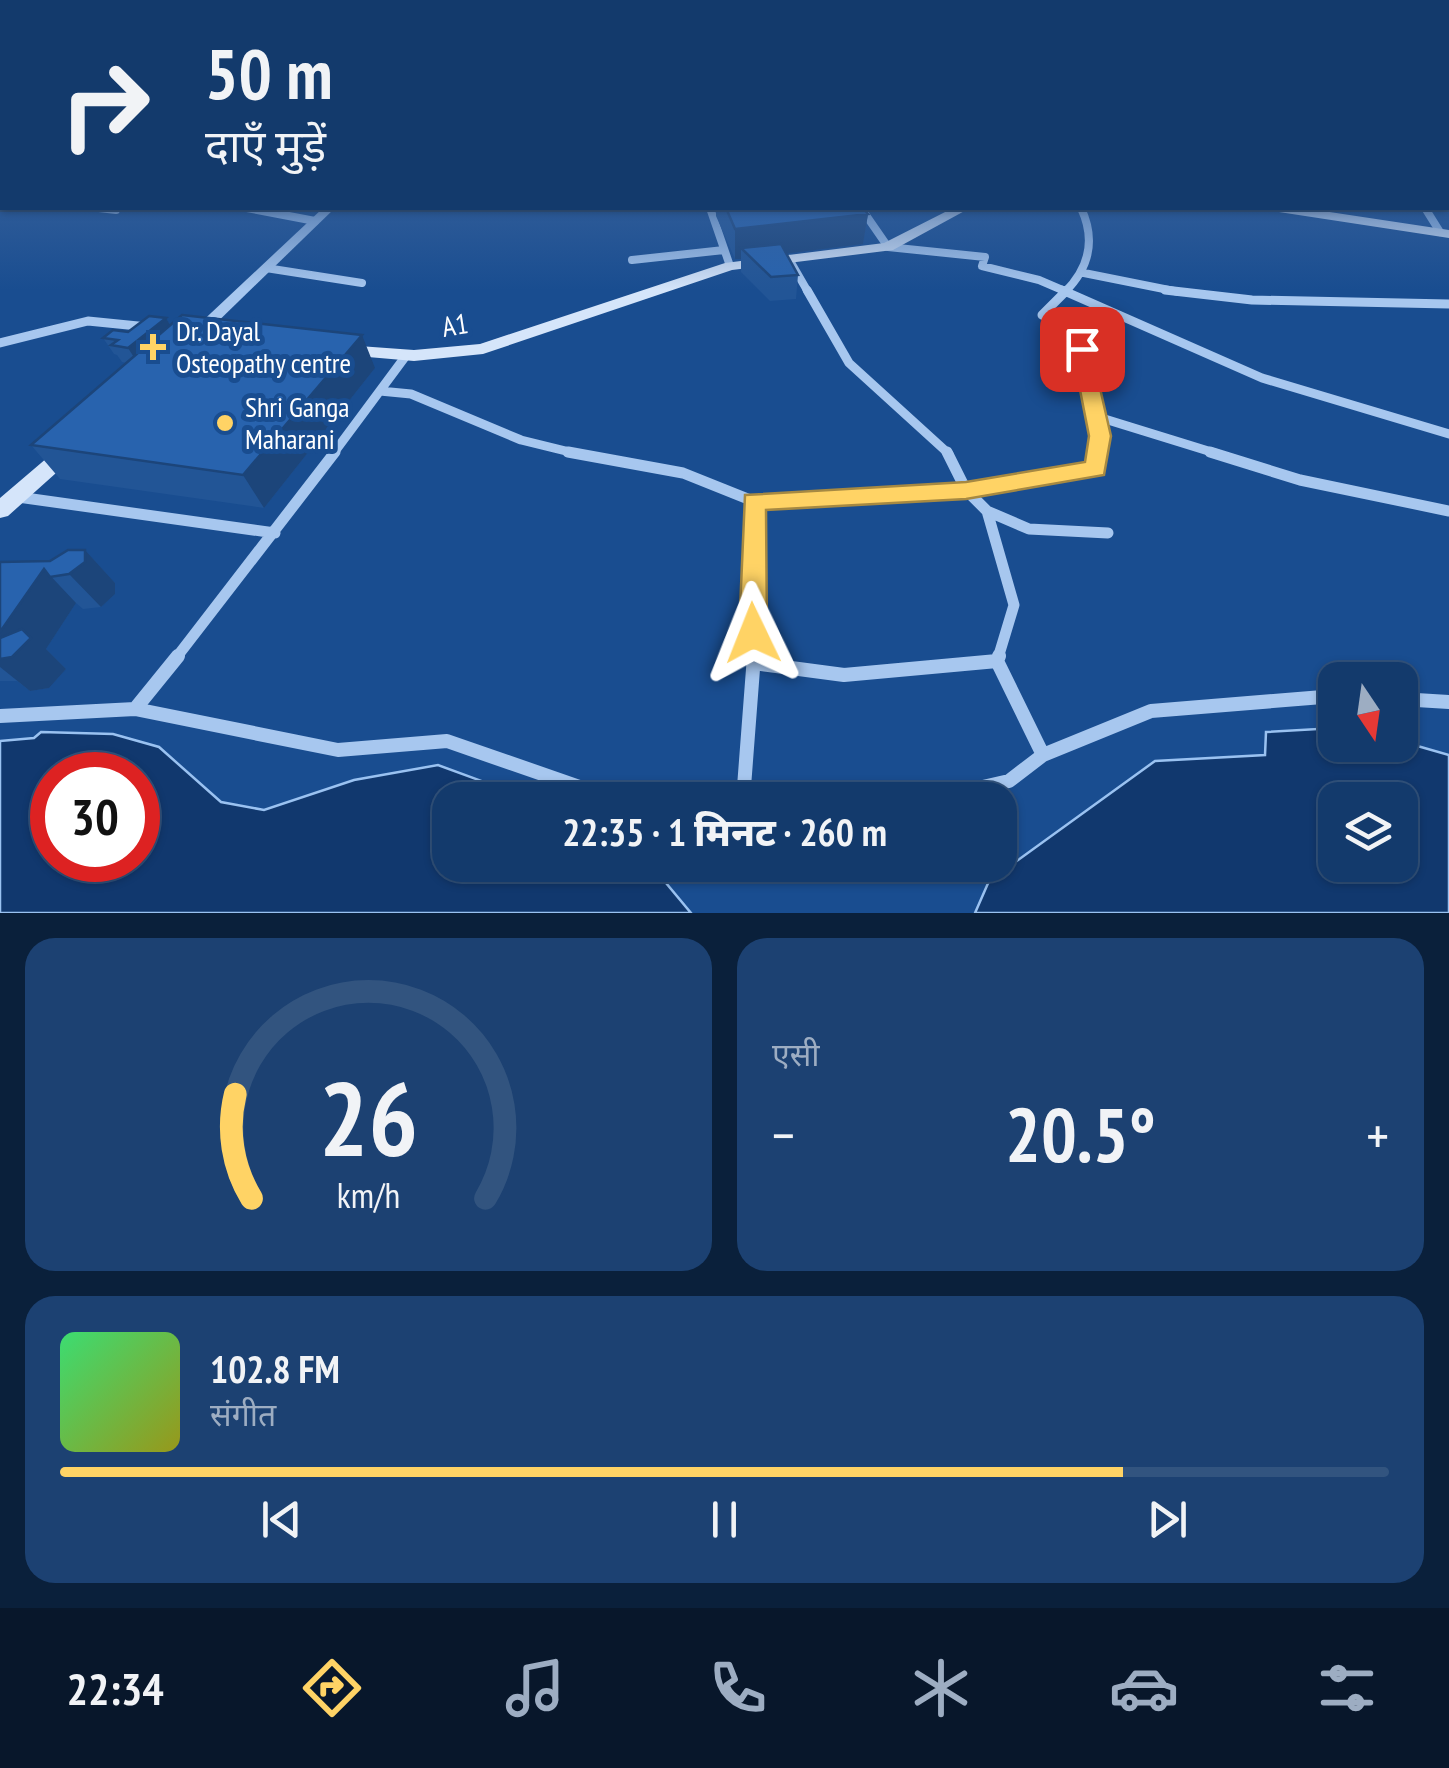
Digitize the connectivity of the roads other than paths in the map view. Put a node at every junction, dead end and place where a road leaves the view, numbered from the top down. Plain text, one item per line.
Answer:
1 (257, 210) edge
2 (326, 210) edge
3 (711, 210) edge
4 (863, 210) edge
5 (958, 210) edge
6 (1082, 210) edge
7 (1291, 210) edge
8 (1427, 210) edge
9 (315, 221) junction
10 (1445, 233) edge
11 (888, 247) junction
12 (727, 258) junction
13 (789, 258) junction
14 (632, 260) dead end
15 (266, 268) junction
16 (1084, 272) junction
17 (362, 283) dead end
18 (1066, 292) junction
19 (1449, 304) edge
20 (162, 329) edge
21 (196, 336) edge
22 (2, 339) edge
23 (330, 348) edge
24 (405, 357) junction
25 (380, 391) junction
26 (1096, 416) junction
27 (88, 434) edge
28 (1449, 434) edge
29 (966, 490) junction
30 (18, 497) junction
31 (754, 501) junction
32 (0, 510) edge
33 (986, 511) junction
34 (1449, 511) edge
35 (1108, 533) dead end
36 (275, 534) junction
37 (997, 661) junction
38 (754, 664) junction
39 (1318, 697) edge
40 (1418, 700) edge
41 (1449, 702) edge
42 (135, 709) junction
43 (0, 716) edge
44 (1043, 755) junction
45 (566, 782) edge
46 (744, 782) edge
47 (1006, 782) edge

1 - 9 street
2 - 9 street
3 - 12 street
4 - 11 street
5 - 11 main road, A1
6 - 16 street
7 - 10 main road
8 - 10 street
9 - 15 street
11 - 13 main road, A1
11 - 18 street
12 - 13 main road, A1
12 - 14 street
12 - 24 main road, A1
13 - 29 street
15 - 17 street
15 - 21 street
16 - 18 street
16 - 19 street
18 - 26 street
18 - 28 street
20 - 22 street
23 - 24 main road, A1
24 - 25 street
25 - 31 street
25 - 36 street
26 - 29 street
26 - 34 street
27 - 30 main road
29 - 31 street
29 - 33 street
30 - 32 main road
30 - 36 street
31 - 38 street
33 - 35 street
33 - 37 street
36 - 42 street
37 - 38 street
37 - 44 street
38 - 46 street
39 - 44 street
40 - 41 street
42 - 43 street
42 - 45 street
44 - 47 street

